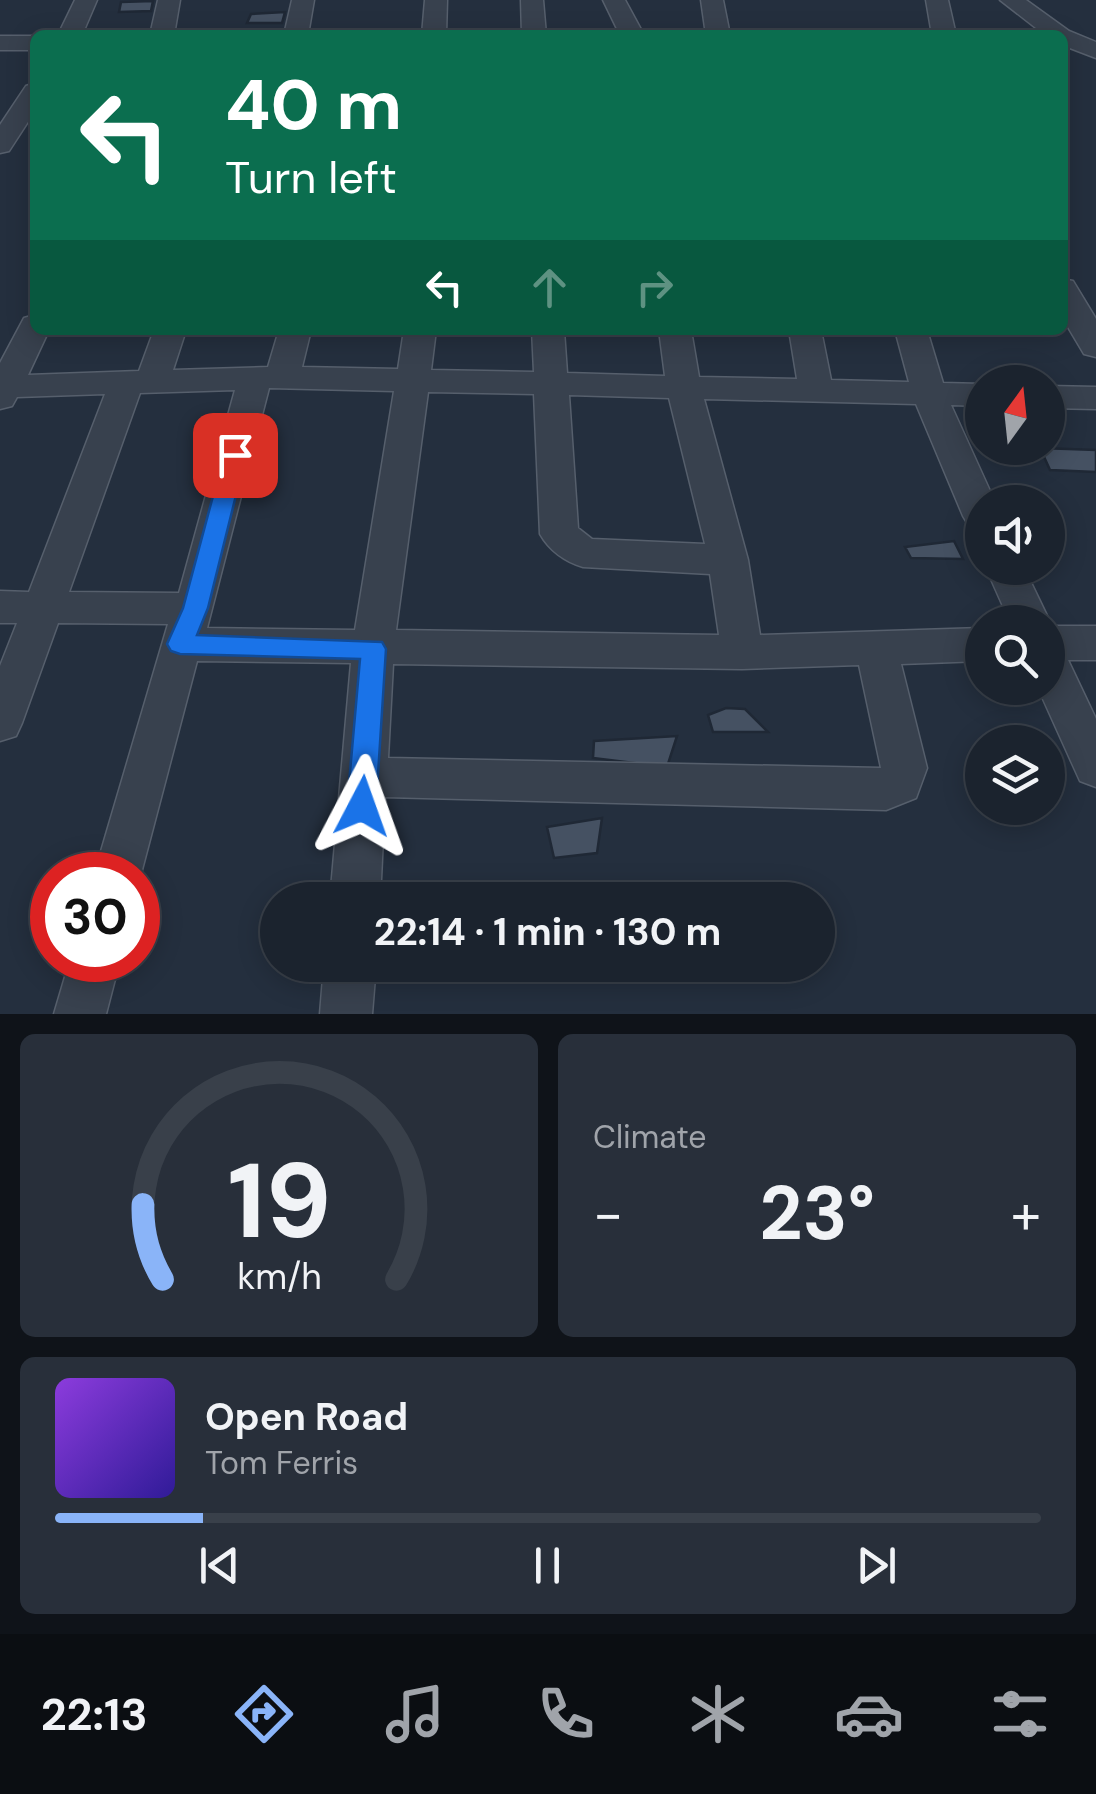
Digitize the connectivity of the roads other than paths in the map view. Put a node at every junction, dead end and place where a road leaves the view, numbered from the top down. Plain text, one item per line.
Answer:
1 (86, 0) edge
2 (169, 0) edge
3 (303, 0) edge
4 (436, 0) edge
5 (532, 0) edge
6 (614, 0) edge
7 (712, 0) edge
8 (937, 0) edge
9 (1011, 0) edge
10 (72, 30) edge
11 (163, 30) edge
12 (297, 30) edge
13 (434, 30) edge
14 (534, 30) edge
15 (629, 30) edge
16 (717, 30) edge
17 (943, 30) edge
18 (1053, 30) edge
19 (1068, 39) edge
20 (0, 43) edge
21 (30, 43) edge
22 (1096, 51) edge
23 (30, 99) edge
24 (0, 145) edge
25 (1068, 298) edge
26 (30, 335) edge
27 (167, 335) edge
28 (291, 335) edge
29 (419, 335) edge
30 (548, 335) edge
31 (675, 335) edge
32 (806, 335) edge
33 (912, 335) edge
34 (1096, 347) edge
35 (269, 378) junction
36 (140, 382) junction
37 (412, 383) junction
38 (553, 386) junction
39 (684, 388) junction
40 (2, 391) edge
41 (816, 391) junction
42 (929, 394) junction
43 (965, 395) edge
44 (1065, 397) edge
45 (1096, 398) edge
46 (969, 485) edge
47 (728, 560) junction
48 (0, 607) edge
49 (45, 608) junction
50 (188, 626) junction
51 (1096, 642) edge
52 (1065, 643) edge
53 (965, 646) edge
54 (373, 649) junction
55 (877, 651) junction
56 (742, 652) junction
57 (1065, 699) edge
58 (0, 723) edge
59 (1096, 767) edge
60 (364, 777) junction
61 (124, 852) edge
62 (356, 882) edge
63 (88, 982) edge
64 (349, 982) edge
65 (80, 1014) edge
66 (346, 1014) edge

1 - 10 street
2 - 11 street
3 - 12 street
4 - 13 street
5 - 14 street
6 - 15 street
7 - 16 street
8 - 17 street
9 - 18 street
19 - 22 street
20 - 21 street
23 - 24 street
25 - 34 street
26 - 40 street
27 - 36 street
28 - 35 street
29 - 37 street
30 - 38 street
31 - 39 street
32 - 41 street
33 - 42 street
35 - 36 street
35 - 37 street
35 - 50 street
36 - 40 street
36 - 49 street
37 - 38 street
37 - 54 street
38 - 39 street
38 - 47 street
39 - 41 street
39 - 47 street
41 - 42 street
42 - 43 street
42 - 46 street
44 - 45 street
47 - 56 street
48 - 49 street
49 - 50 street
49 - 58 street
50 - 54 street
50 - 61 street
51 - 52 street
53 - 55 street
54 - 56 street
54 - 60 street
55 - 56 street
55 - 60 street
57 - 59 street
60 - 62 street
63 - 65 street
64 - 66 street

